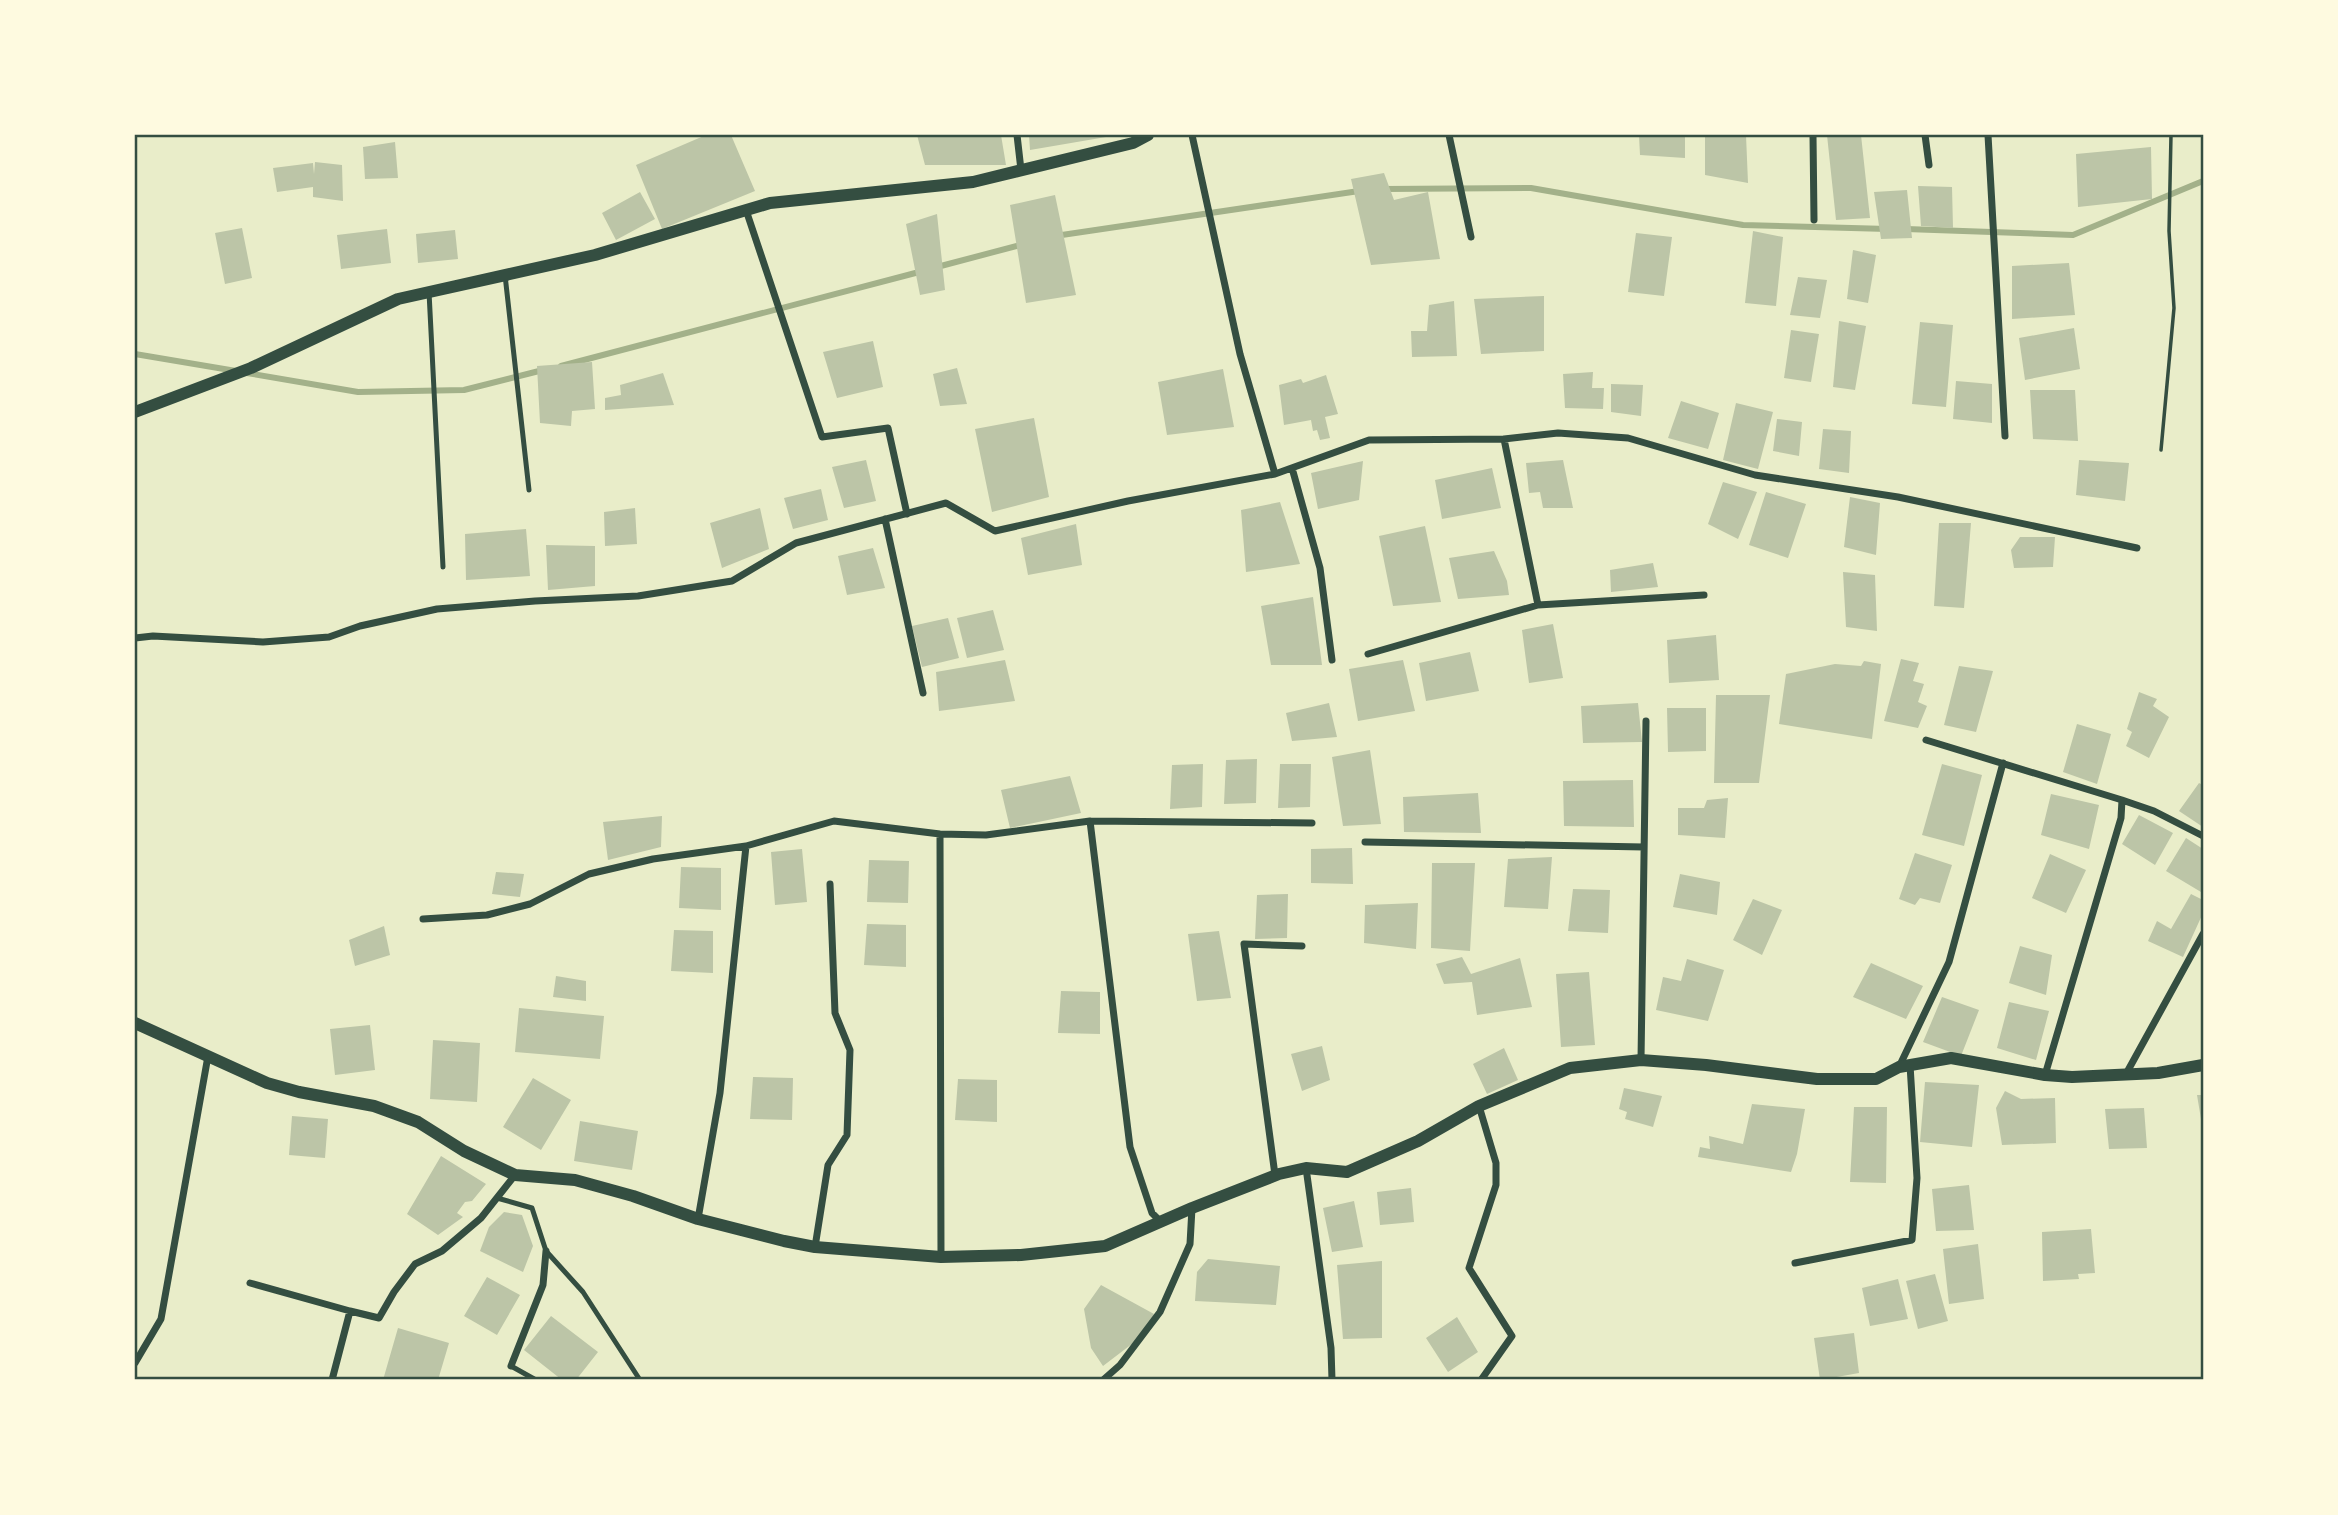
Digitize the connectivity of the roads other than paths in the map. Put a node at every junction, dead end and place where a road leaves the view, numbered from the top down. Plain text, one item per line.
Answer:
1 (1017, 135) edge
2 (1148, 135) edge
3 (1192, 135) edge
4 (1449, 135) edge
5 (1813, 135) edge
6 (1925, 135) edge
7 (1988, 135) edge
8 (1929, 165) dead end
9 (1021, 170) junction
10 (746, 210) junction
11 (1814, 220) dead end
12 (1471, 237) dead end
13 (505, 275) junction
14 (429, 292) junction
15 (135, 412) edge
16 (2005, 436) dead end
17 (1504, 439) junction
18 (1293, 468) junction
19 (1275, 474) junction
20 (529, 489) dead end
21 (907, 514) junction
22 (886, 519) junction
23 (2137, 548) dead end
24 (443, 567) dead end
25 (1704, 595) dead end
26 (1538, 605) junction
27 (135, 638) edge
28 (1368, 654) dead end
29 (1332, 660) dead end
30 (923, 693) dead end
31 (1646, 720) dead end
32 (1926, 740) dead end
33 (2003, 763) junction
34 (2122, 800) junction
35 (1090, 821) junction
36 (1312, 823) dead end
37 (940, 834) junction
38 (2203, 836) edge
39 (1365, 842) dead end
40 (746, 846) junction
41 (1644, 847) junction
42 (830, 884) dead end
43 (423, 919) dead end
44 (2203, 934) edge
45 (1302, 946) dead end
46 (135, 1023) edge
47 (208, 1056) junction
48 (1641, 1060) junction
49 (2203, 1065) edge
50 (1905, 1066) junction
51 (2045, 1075) junction
52 (2126, 1075) junction
53 (1479, 1106) junction
54 (1306, 1168) junction
55 (515, 1175) junction
56 (1275, 1175) junction
57 (497, 1198) junction
58 (1192, 1208) junction
59 (698, 1219) junction
60 (1161, 1222) junction
61 (815, 1247) junction
62 (546, 1251) junction
63 (941, 1256) junction
64 (1795, 1263) dead end
65 (250, 1283) dead end
66 (350, 1311) junction
67 (135, 1363) edge
68 (511, 1366) joint
69 (332, 1380) edge
70 (536, 1380) edge
71 (640, 1380) edge
72 (1103, 1380) edge
73 (1332, 1380) edge
74 (1481, 1380) edge

1 - 9 street
2 - 9 street
3 - 19 street
4 - 12 street
5 - 11 street
6 - 8 street
7 - 16 street
9 - 10 street
10 - 13 street
10 - 21 street
13 - 14 street
13 - 20 lane
14 - 15 street
14 - 24 lane
17 - 18 street
17 - 23 street
17 - 26 street
18 - 19 street
18 - 29 street
19 - 21 street
21 - 22 street
22 - 27 street
22 - 30 street
25 - 26 street
26 - 28 street
31 - 41 street
32 - 33 street
33 - 34 street
33 - 50 street
34 - 38 street
34 - 51 street
35 - 36 street
35 - 37 street
35 - 60 street
37 - 40 street
37 - 63 street
39 - 41 street
40 - 43 street
40 - 59 street
41 - 48 street
42 - 61 street
44 - 52 street
45 - 56 street
46 - 47 street
47 - 55 street
47 - 67 street
48 - 50 street
48 - 53 street
49 - 52 street
50 - 51 street
50 - 64 street
51 - 52 street
53 - 54 street
53 - 74 street
54 - 56 street
54 - 73 street
55 - 57 street
55 - 59 street
56 - 58 street
57 - 62 lane
57 - 66 street
58 - 60 street
58 - 72 street
59 - 61 street
60 - 63 street
61 - 63 street
62 - 68 street
62 - 71 lane
65 - 66 street
66 - 69 street
68 - 70 lane

